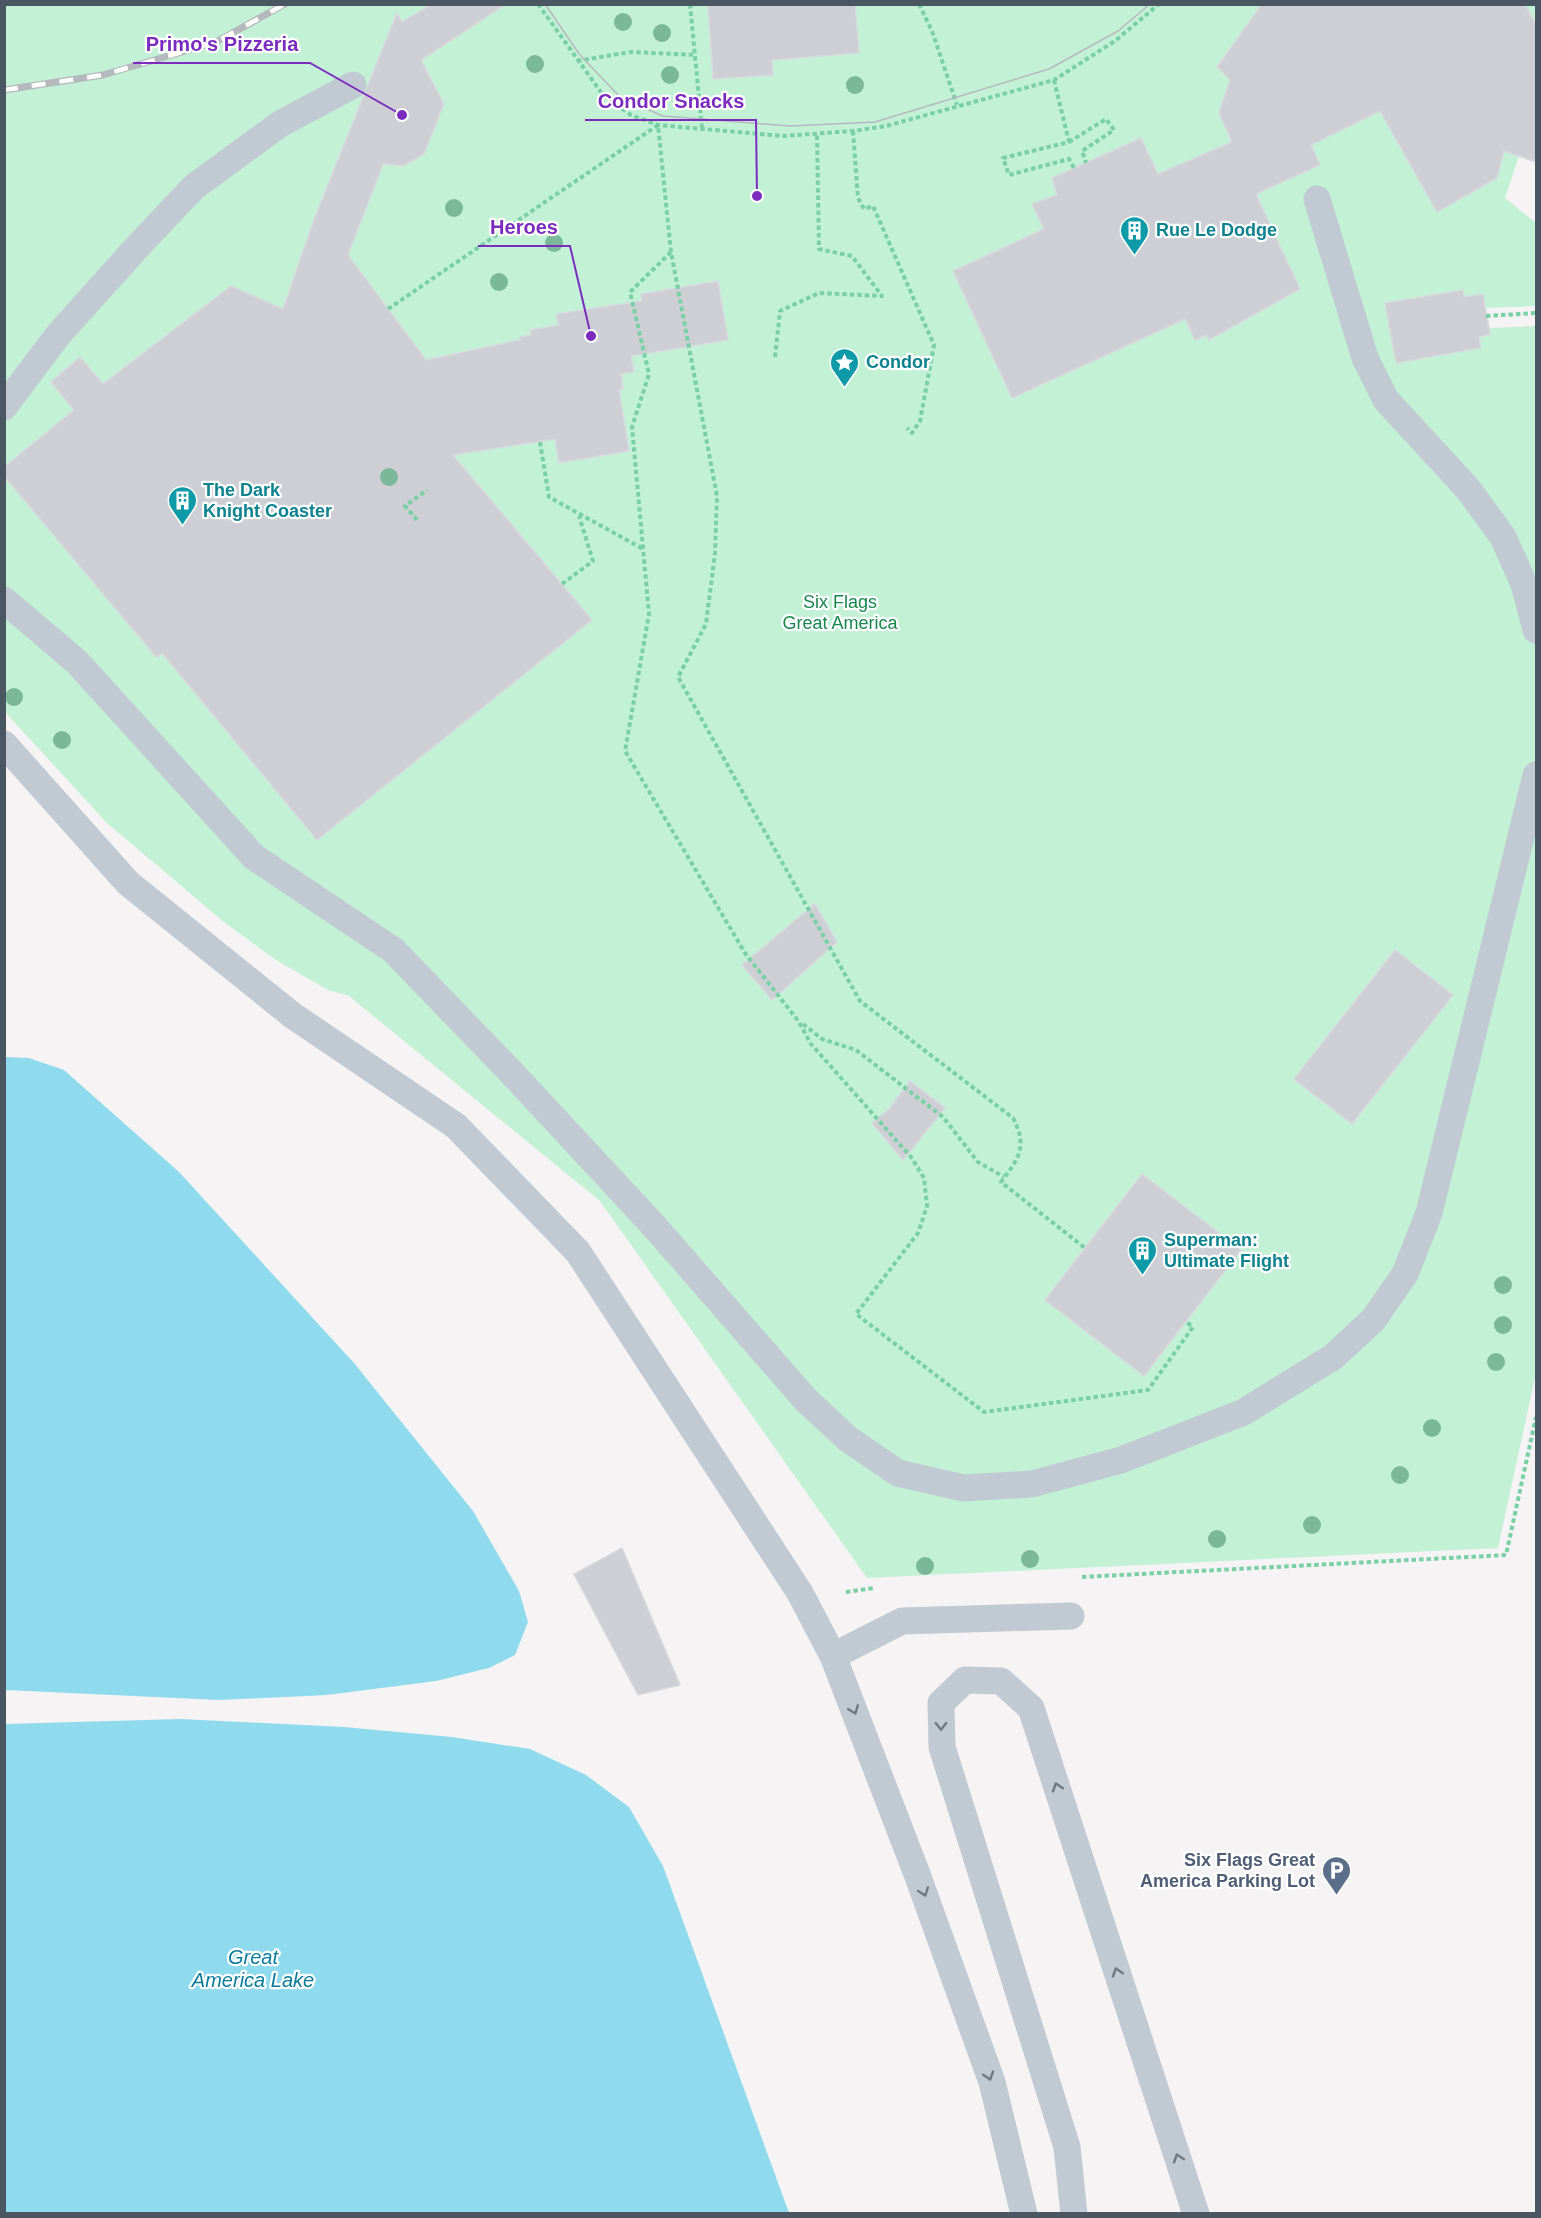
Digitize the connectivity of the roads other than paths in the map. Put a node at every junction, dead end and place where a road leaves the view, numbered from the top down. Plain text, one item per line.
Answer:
1 (353, 85) dead end
2 (1317, 199) dead end
3 (4, 407) edge
4 (4, 600) edge
5 (1536, 630) edge
6 (4, 744) edge
7 (1536, 775) edge
8 (1071, 1616) dead end
9 (833, 1656) junction
10 (1024, 2214) edge
11 (1074, 2214) edge
12 (1196, 2214) edge

1 - 3 lane
2 - 5 lane
4 - 7 lane
6 - 9 lane
8 - 9 lane
9 -> 10 lane
12 -> 11 lane

